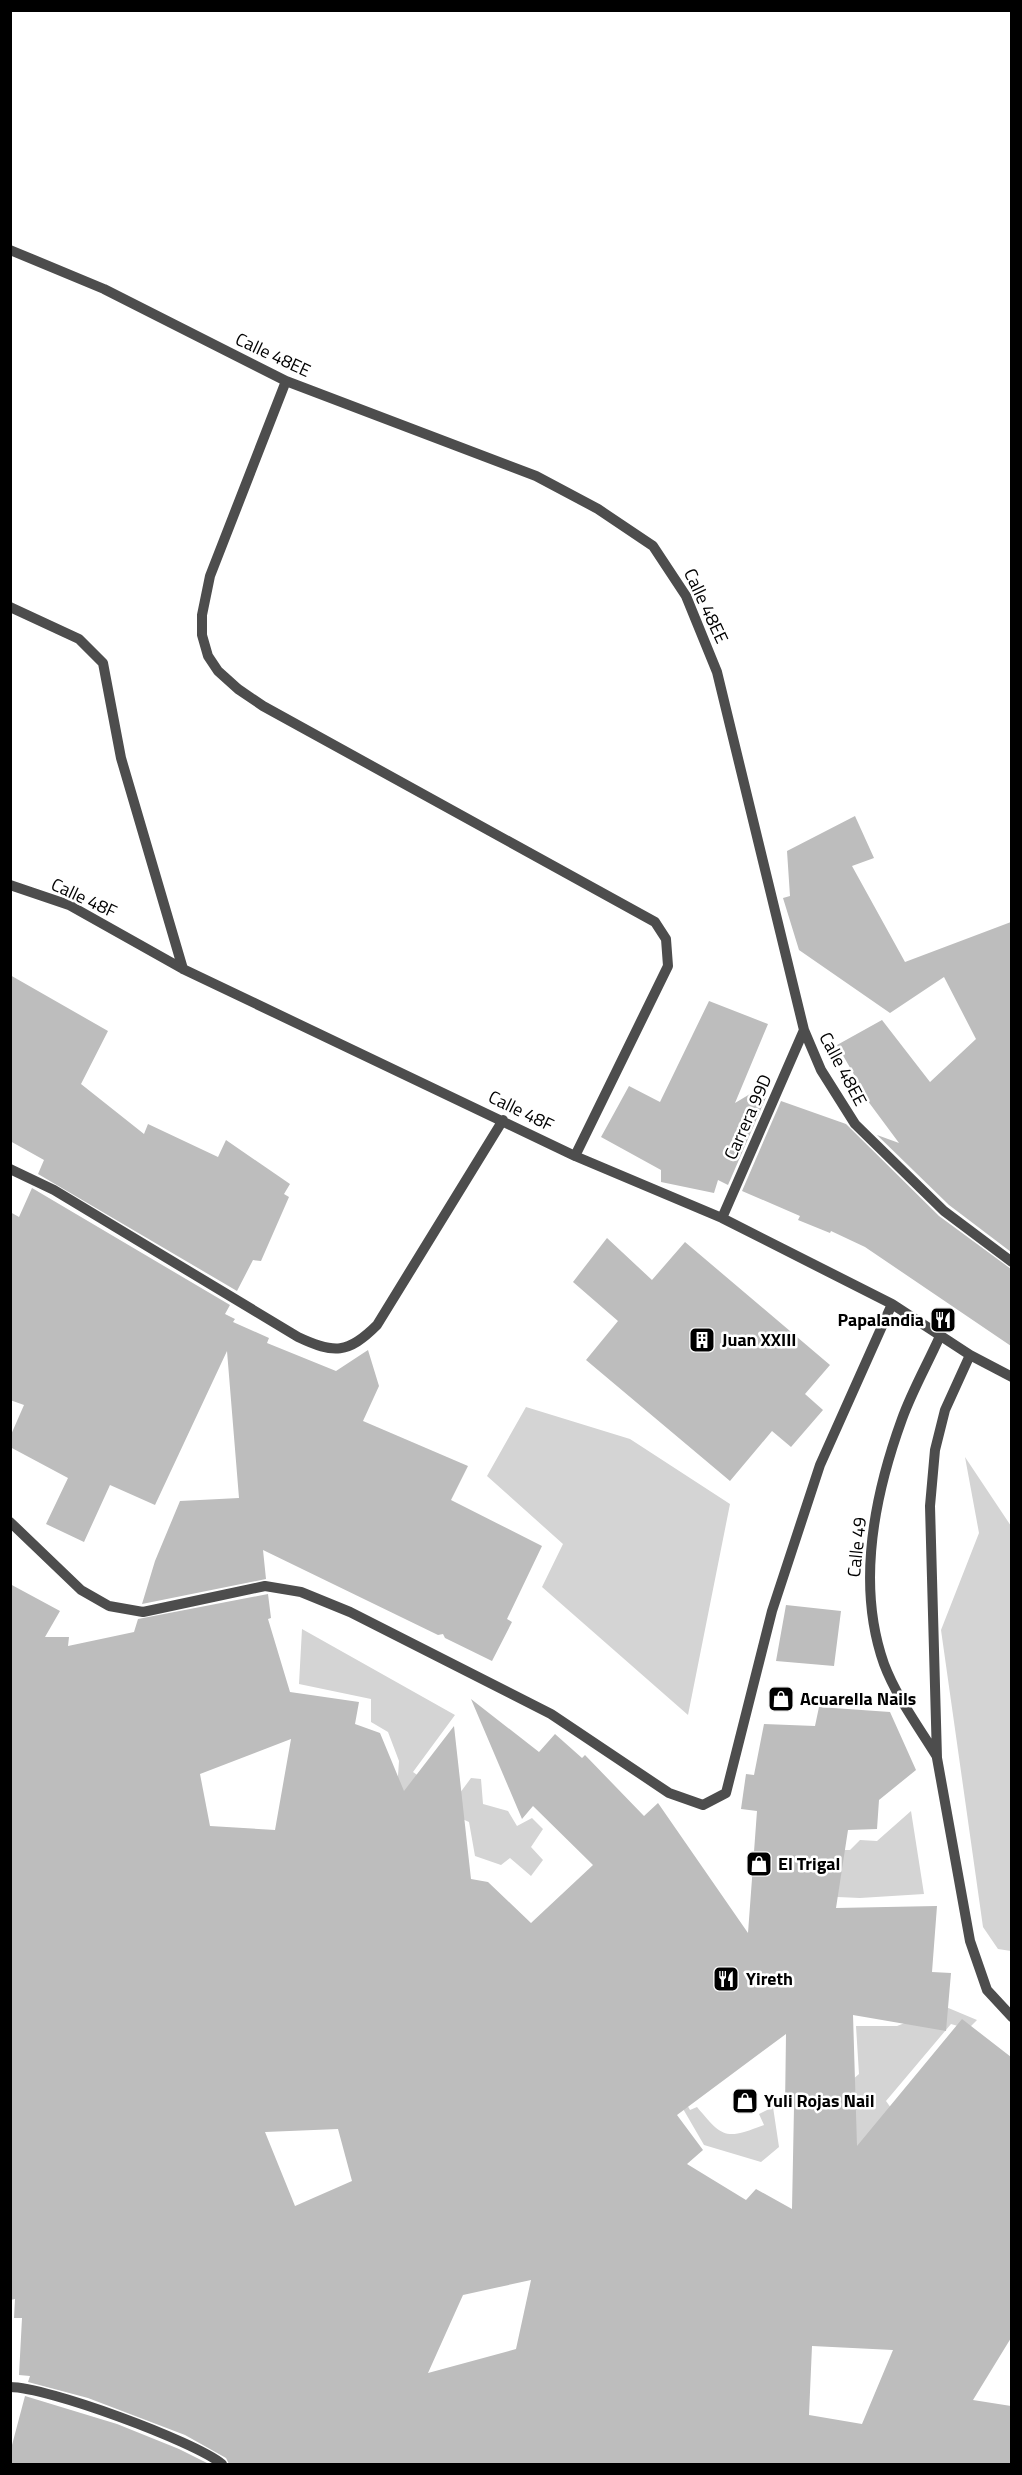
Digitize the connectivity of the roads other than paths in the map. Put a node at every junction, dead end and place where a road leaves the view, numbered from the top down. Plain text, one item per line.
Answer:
1 (10, 250) edge
2 (286, 381) junction
3 (10, 607) edge
4 (10, 885) edge
5 (183, 969) junction
6 (804, 1030) junction
7 (503, 1120) junction
8 (575, 1156) junction
9 (10, 1169) edge
10 (722, 1218) junction
11 (1011, 1263) edge
12 (892, 1304) junction
13 (940, 1336) junction
14 (970, 1355) junction
15 (1011, 1377) edge
16 (10, 1522) edge
17 (938, 1758) junction
18 (1011, 2017) edge
19 (10, 2387) edge
20 (222, 2464) edge

1 - 2 street, Calle 48EE
2 - 6 street, Calle 48EE
2 - 8 street
3 - 5 street
4 - 5 street, Calle 48F
5 - 7 street, Calle 48F
6 - 10 street, Carrera 99D
6 - 11 street, Calle 48EE
7 - 8 street, Calle 48F
7 - 9 street
8 - 10 street, Calle 48F
10 - 12 street, Calle 48F
12 - 13 street, Calle 48F
12 - 16 street
13 - 14 street, Calle 48F
13 - 17 street, Calle 49
14 - 15 street, Calle 48F
14 - 17 street, Calle 49
17 - 18 street, Calle 49
19 - 20 street

